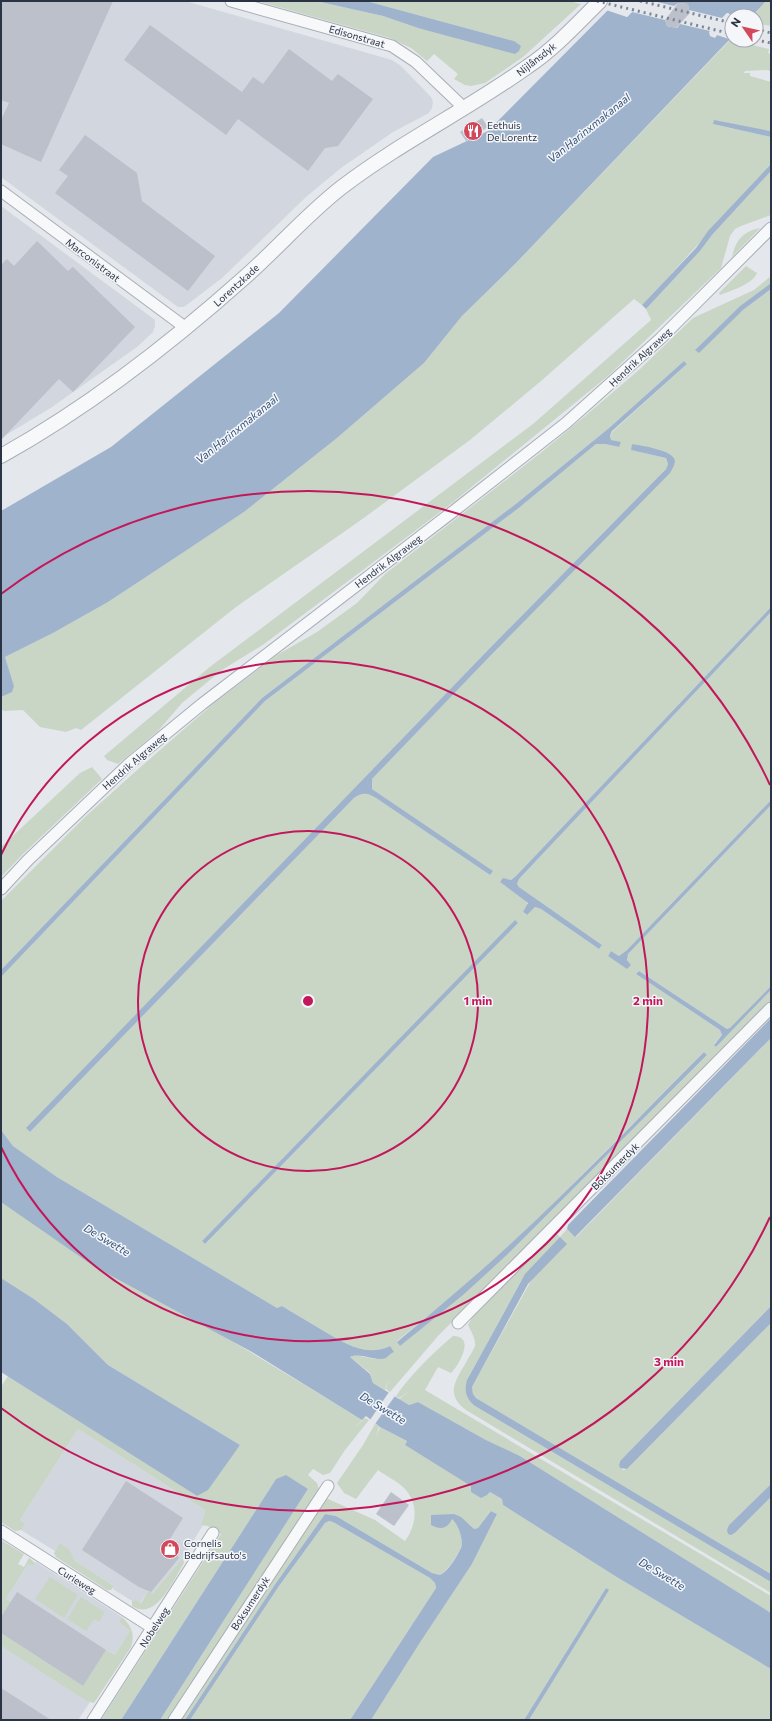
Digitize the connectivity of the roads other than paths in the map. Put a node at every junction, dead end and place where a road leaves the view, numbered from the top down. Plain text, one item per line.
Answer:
1 (230, 1) edge
2 (600, 1) edge
3 (464, 108) junction
4 (1, 191) edge
5 (771, 228) edge
6 (186, 328) junction
7 (1, 456) edge
8 (1, 889) edge
9 (771, 1008) edge
10 (458, 1323) dead end
11 (328, 1486) dead end
12 (1, 1531) edge
13 (214, 1533) dead end
14 (153, 1628) junction
15 (94, 1720) edge
16 (174, 1720) edge

1 - 3 street, Edisonstraat
2 - 3 street, Nijlânsdyk
3 - 6 street, Lorentzkade
4 - 6 street, Marconistraat
5 - 8 street, Hendrik Algraweg
6 - 7 street, Lorentzkade
9 - 10 street, Boksumerdyk
11 - 16 street, Boksumerdyk
12 - 14 street, Curieweg
13 - 14 street, Nobelweg
14 - 15 street, Nobelweg

